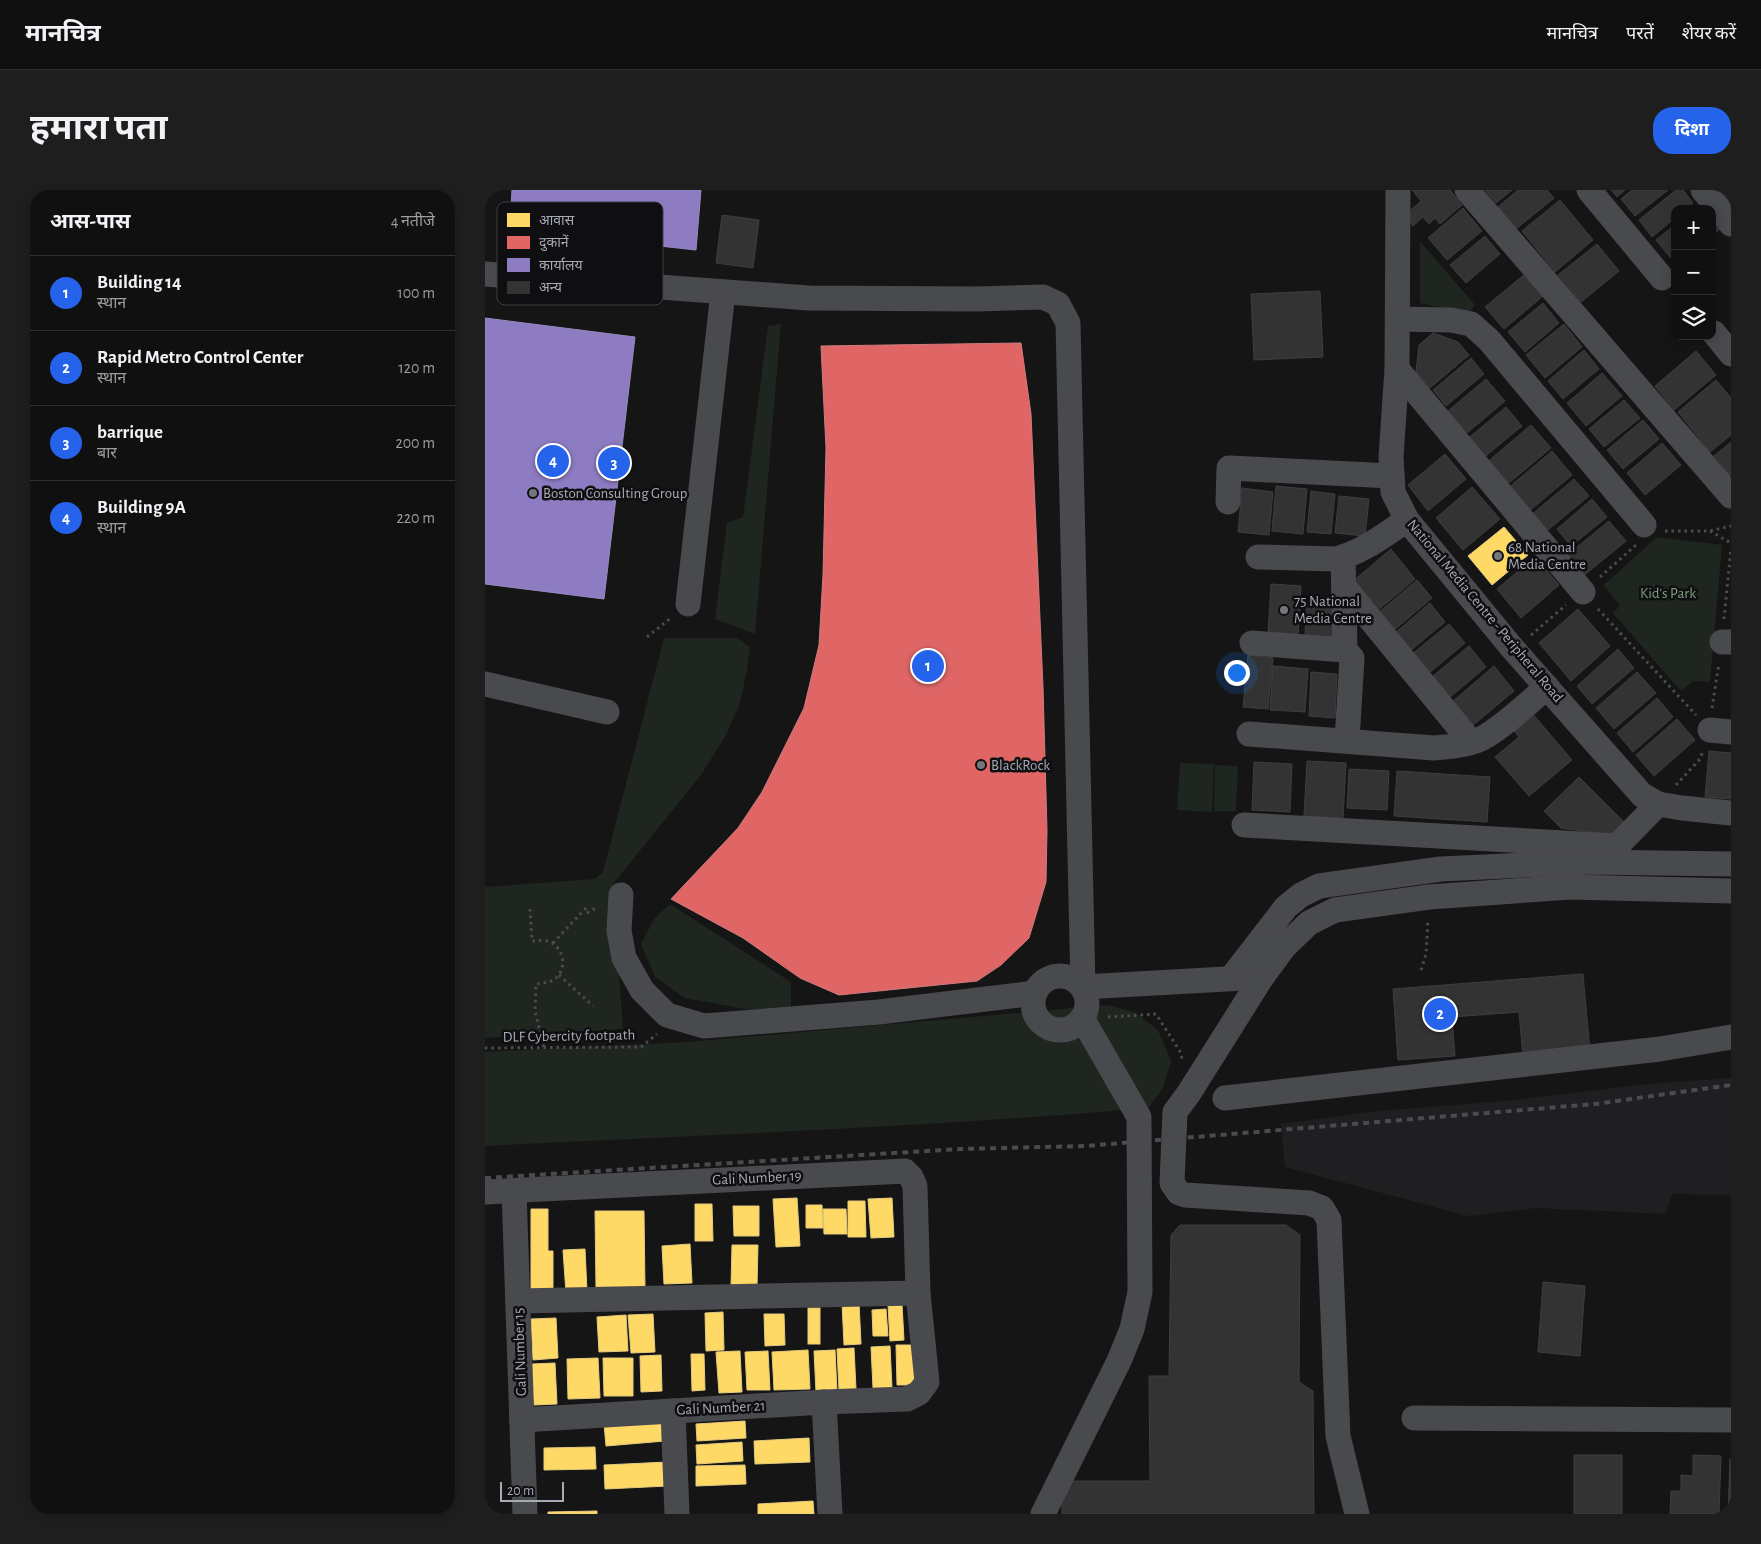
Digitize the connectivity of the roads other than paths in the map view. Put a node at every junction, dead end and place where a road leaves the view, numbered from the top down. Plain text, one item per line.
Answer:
1 (1398, 190) edge
2 (1467, 190) edge
3 (1589, 190) edge
4 (1703, 190) edge
5 (1731, 224) edge
6 (1662, 278) dead end
7 (663, 287) edge
8 (723, 292) junction
9 (1398, 319) junction
10 (1716, 335) edge
11 (1731, 354) edge
12 (1397, 369) junction
13 (1392, 476) junction
14 (1731, 496) edge
15 (1228, 502) dead end
16 (1407, 520) junction
17 (1644, 525) road end
18 (1258, 557) dead end
19 (1343, 557) junction
20 (1344, 587) junction
21 (1583, 592) road end
22 (688, 604) road end
23 (1251, 642) dead end
24 (1345, 650) junction
25 (485, 684) edge
26 (1547, 687) junction
27 (607, 712) dead end
28 (1249, 734) dead end
29 (1347, 741) junction
30 (1471, 742) junction
31 (1658, 804) junction
32 (1731, 813) edge
33 (1245, 825) dead end
34 (1731, 864) edge
35 (1387, 876) junction
36 (1731, 892) edge
37 (621, 895) dead end
38 (1391, 902) junction
39 (1262, 977) junction
40 (1232, 978) junction
41 (1083, 987) junction
42 (1035, 993) junction
43 (1082, 1018) junction
44 (1731, 1037) edge
45 (1225, 1098) dead end
46 (1182, 1103) junction
47 (1139, 1117) junction
48 (514, 1191) junction
49 (485, 1192) edge
50 (918, 1293) junction
51 (518, 1301) junction
52 (824, 1402) junction
53 (673, 1411) junction
54 (1414, 1418) dead end
55 (522, 1420) junction
56 (1731, 1420) edge
57 (525, 1514) edge
58 (677, 1514) edge
59 (829, 1514) edge
60 (1043, 1514) edge
61 (1357, 1514) edge

1 - 9 street, National Media Centre - Peripheral Road
2 - 14 street
3 - 6 street
4 - 5 street
7 - 8 street
8 - 22 street
8 - 41 street
9 - 12 street, National Media Centre - Peripheral Road
9 - 17 street
10 - 11 street
12 - 13 street, National Media Centre - Peripheral Road
12 - 21 street
13 - 15 street
13 - 16 street, National Media Centre - Peripheral Road
16 - 19 street
16 - 26 street, National Media Centre - Peripheral Road
18 - 19 street
19 - 20 street
20 - 24 street
20 - 30 street
23 - 24 street
24 - 29 street
25 - 27 street
26 - 30 street
26 - 31 street, National Media Centre - Peripheral Road
28 - 29 street
29 - 30 street
31 - 32 street, National Media Centre - Peripheral Road
31 - 33 street
34 - 35 street
35 - 38 street
35 - 40 street
36 - 38 street
37 - 42 street
38 - 39 street
39 - 40 street
39 - 46 street
40 - 41 street
41 - 42 street
41 - 43 street
42 - 43 street
43 - 47 street
44 - 45 street
46 - 47 street
46 - 61 street
47 - 60 street
48 - 49 street, Gali Number 19
48 - 50 street, Gali Number 19
48 - 51 street, Gali Number 15
50 - 51 street
50 - 52 street, Gali Number 21
51 - 55 street, Gali Number 15
52 - 53 street, Gali Number 21
52 - 59 street
53 - 55 street, Gali Number 21
53 - 58 street
54 - 56 street
55 - 57 street, Gali Number 15

